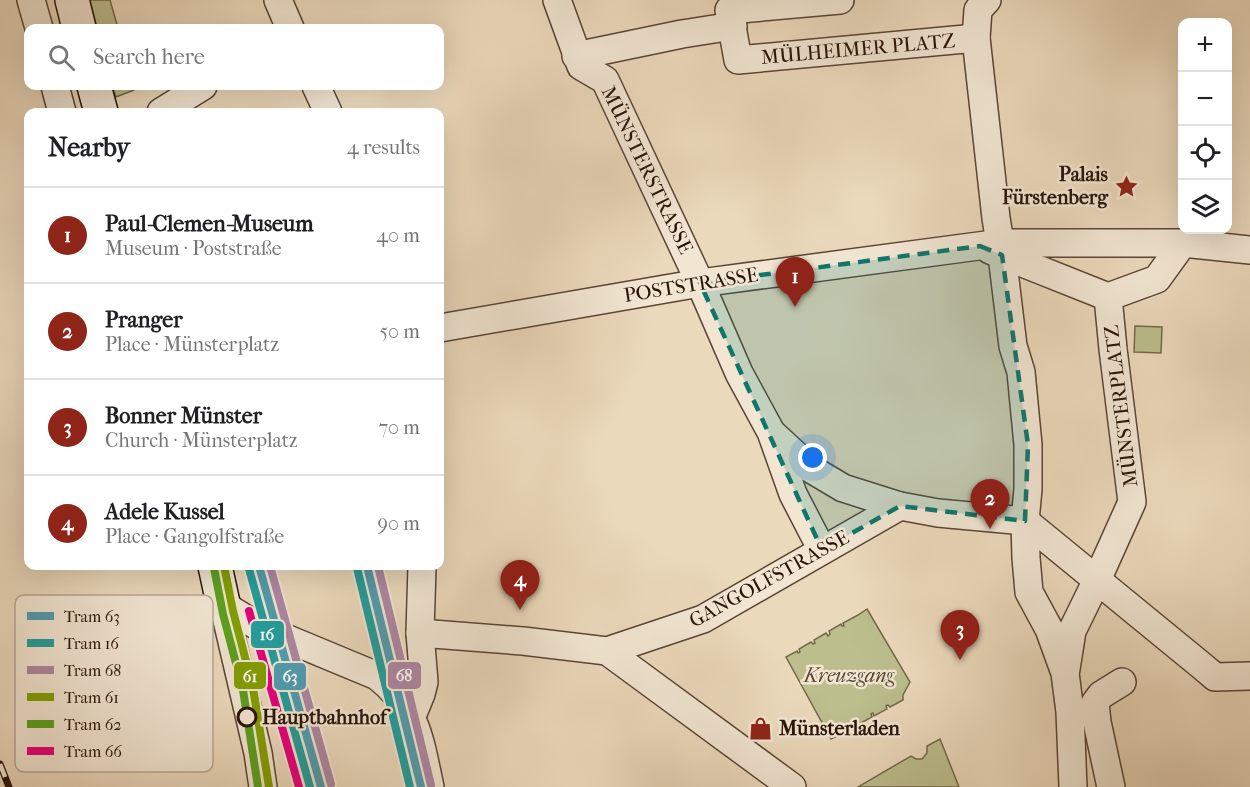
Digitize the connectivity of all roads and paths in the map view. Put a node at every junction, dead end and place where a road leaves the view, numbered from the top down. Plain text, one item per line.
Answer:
1 (31, 0) edge
2 (72, 0) edge
3 (278, 0) edge
4 (556, 0) edge
5 (840, 0) edge
6 (987, 0) edge
7 (38, 24) edge
8 (78, 24) edge
9 (288, 24) edge
10 (733, 26) junction
11 (976, 38) junction
12 (576, 56) junction
13 (56, 90) edge
14 (95, 90) edge
15 (197, 90) edge
16 (318, 90) edge
17 (62, 108) edge
18 (100, 108) edge
19 (167, 108) edge
20 (326, 108) edge
21 (1183, 243) junction
22 (994, 248) junction
23 (1250, 250) edge
24 (700, 282) junction
25 (1108, 297) junction
26 (444, 327) edge
27 (771, 432) junction
28 (900, 506) junction
29 (1025, 520) junction
30 (822, 550) junction
31 (216, 570) edge
32 (422, 570) edge
33 (1097, 580) junction
34 (223, 603) junction
35 (420, 633) junction
36 (607, 651) junction
37 (1065, 673) junction
38 (1250, 676) edge
39 (1122, 682) dead end
40 (412, 716) junction
41 (262, 787) edge
42 (430, 787) edge
43 (792, 787) edge
44 (1072, 787) edge
45 (1111, 787) edge

1 - 7 street
2 - 8 street
3 - 9 street
4 - 12 street, MÜNSTERSTRASSE
5 - 10 street
6 - 11 street
10 - 11 street, MÜLHEIMER PLATZ
10 - 12 street
11 - 22 street
12 - 24 street, MÜNSTERSTRASSE
13 - 17 street
14 - 18 street
15 - 19 street
16 - 20 street
21 - 22 street
21 - 23 street
21 - 25 street, MÜNSTERPLATZ
22 - 24 street, POSTSTRASSE
22 - 25 street, MÜNSTERPLATZ
22 - 29 street, MÜNSTERPLATZ
24 - 26 street, POSTSTRASSE
24 - 27 street, MÜNSTERSTRASSE
25 - 33 street, MÜNSTERPLATZ
27 - 28 street
27 - 30 street
28 - 29 street
28 - 30 street, GANGOLFSTRASSE
29 - 33 street
29 - 37 street, MÜNSTERPLATZ
30 - 36 street, GANGOLFSTRASSE
31 - 34 street
32 - 35 street
33 - 37 street, MÜNSTERPLATZ
33 - 38 street
34 - 40 street
34 - 41 street
35 - 36 street, GANGOLFSTRASSE
35 - 40 street
36 - 43 street
37 - 44 street, MÜNSTERPLATZ
39 - 45 street
40 - 42 street

